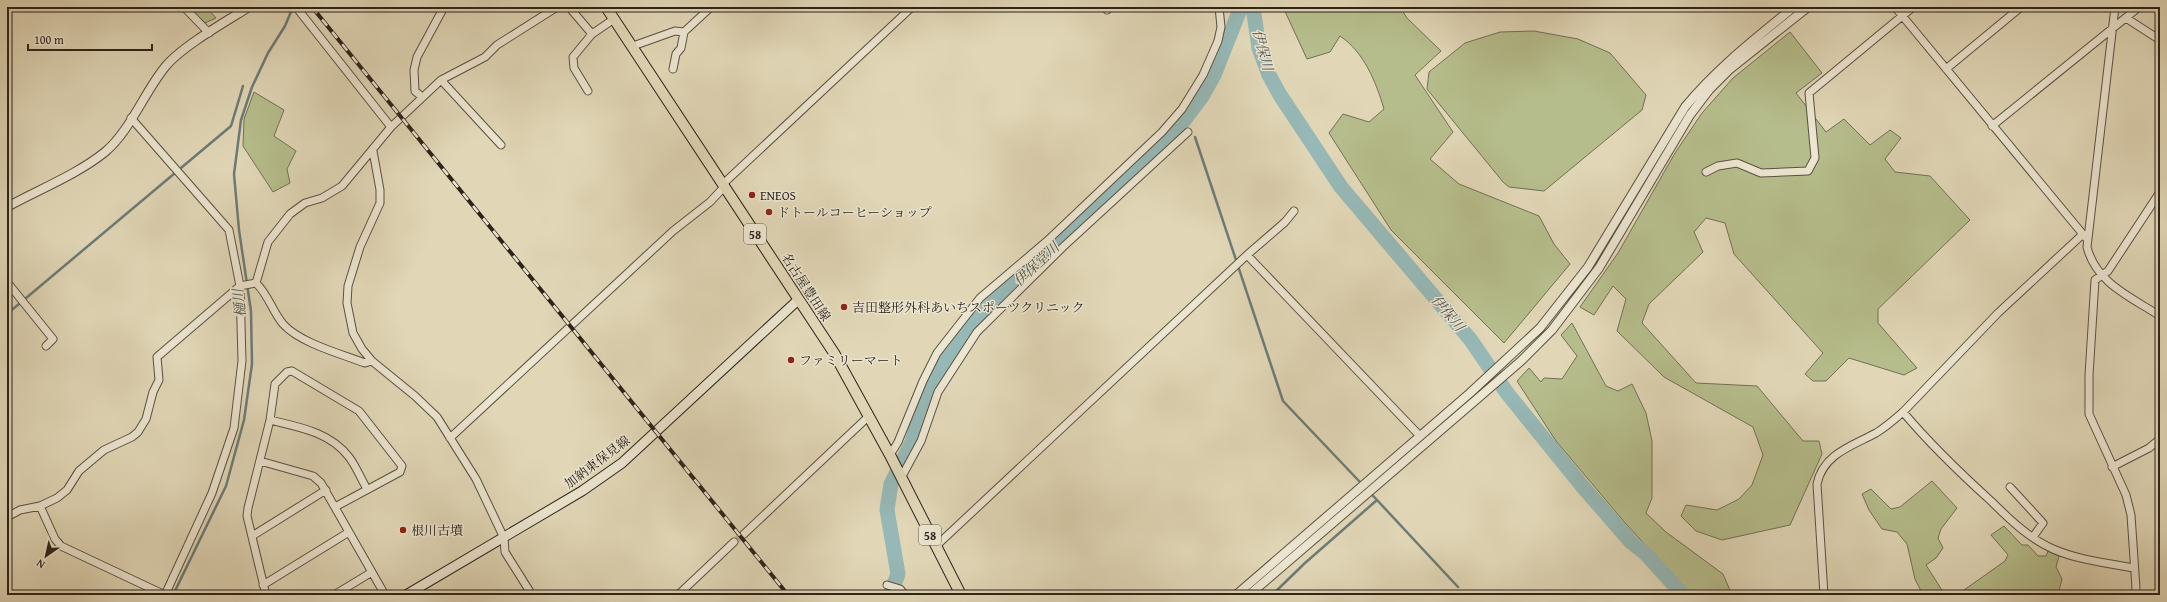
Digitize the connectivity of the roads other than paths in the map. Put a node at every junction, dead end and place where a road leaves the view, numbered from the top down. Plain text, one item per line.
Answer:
1 (184, 7) edge
2 (248, 7) edge
3 (444, 7) edge
4 (557, 7) edge
5 (569, 7) edge
6 (606, 7) edge
7 (711, 7) edge
8 (912, 7) edge
9 (1218, 7) edge
10 (1794, 7) edge
11 (1808, 7) edge
12 (1895, 7) edge
13 (1913, 7) edge
14 (2021, 7) edge
15 (2115, 7) edge
16 (2139, 7) edge
17 (298, 9) edge
18 (1902, 16) junction
19 (2126, 18) junction
20 (614, 19) junction
21 (2113, 29) junction
22 (684, 32) junction
23 (209, 33) junction
24 (592, 34) junction
25 (2160, 40) edge
26 (632, 46) junction
27 (673, 68) dead end
28 (1946, 69) junction
29 (440, 80) junction
30 (588, 91) dead end
31 (422, 97) junction
32 (131, 118) junction
33 (1992, 126) junction
34 (391, 127) junction
35 (1188, 132) dead end
36 (501, 145) dead end
37 (373, 151) junction
38 (1706, 172) dead end
39 (724, 185) junction
40 (2160, 192) edge
41 (7, 207) edge
42 (1294, 211) dead end
43 (2085, 237) junction
44 (1247, 255) junction
45 (2101, 275) junction
46 (7, 282) edge
47 (254, 283) junction
48 (241, 286) junction
49 (798, 300) junction
50 (2160, 316) edge
51 (46, 346) dead end
52 (372, 361) junction
53 (1903, 412) junction
54 (869, 416) junction
55 (270, 420) junction
56 (1420, 436) junction
57 (450, 438) junction
58 (2160, 439) edge
59 (890, 455) junction
60 (260, 461) junction
61 (2112, 467) junction
62 (901, 477) junction
63 (2010, 487) dead end
64 (367, 489) junction
65 (326, 490) junction
66 (40, 506) junction
67 (335, 506) junction
68 (7, 517) edge
69 (349, 532) junction
70 (744, 534) tunnel mouth
71 (252, 536) junction
72 (2033, 537) junction
73 (504, 538) junction
74 (734, 542) tunnel mouth
75 (936, 546) junction
76 (2134, 568) junction
77 (372, 572) junction
78 (264, 585) junction
79 (887, 585) dead end
80 (902, 592) edge
81 (165, 595) edge
82 (266, 595) edge
83 (334, 595) edge
84 (384, 595) edge
85 (406, 595) edge
86 (532, 595) edge
87 (678, 595) edge
88 (961, 595) edge
89 (1236, 595) edge
90 (1249, 595) edge
91 (1824, 595) edge
92 (2135, 595) edge

1 - 23 street
2 - 23 street
3 - 31 street
4 - 29 street
5 - 24 street
6 - 20 main road, 名古屋豊田線 / 58
7 - 22 street
8 - 39 street
9 - 59 street
10 - 56 street
11 - 90 street
12 - 18 street
13 - 18 street
14 - 28 street
15 - 21 street
16 - 19 street
17 - 34 street
18 - 28 street
18 - 38 street
19 - 21 street
19 - 25 street
20 - 24 street
20 - 26 main road, 名古屋豊田線 / 58
21 - 33 street
21 - 43 street
22 - 26 street
22 - 27 street
23 - 32 street
24 - 30 street
26 - 39 main road, 名古屋豊田線 / 58
28 - 33 street
29 - 31 street
29 - 36 street
31 - 34 street
32 - 41 street
32 - 48 street
33 - 43 street
34 - 37 street
35 - 62 street
37 - 47 street
37 - 52 street
39 - 49 main road, 名古屋豊田線 / 58
39 - 57 street
40 - 45 street
42 - 44 street
43 - 45 street
43 - 53 street
44 - 56 street
44 - 75 street
45 - 50 street
45 - 61 street
46 - 51 street
47 - 48 street
47 - 52 street
48 - 66 street
48 - 81 street
49 - 54 main road, 名古屋豊田線 / 58
49 - 73 main road, 加納東保見線
52 - 57 street
53 - 72 street
53 - 91 street
54 - 59 main road, 名古屋豊田線 / 58
54 - 70 street
55 - 60 street
55 - 64 street
55 - 64 street
56 - 89 street
57 - 73 street
58 - 61 street
59 - 62 main road, 名古屋豊田線 / 58
60 - 65 street
60 - 71 street
61 - 76 street
62 - 75 main road, 名古屋豊田線 / 58
63 - 72 street
64 - 67 street
65 - 67 street
65 - 71 street
66 - 68 street
66 - 81 street
67 - 69 street
69 - 77 street
69 - 78 street
71 - 78 street
72 - 76 street
73 - 85 main road, 加納東保見線
73 - 86 street
74 - 87 street
75 - 88 main road, 名古屋豊田線 / 58
76 - 92 street
77 - 83 street
77 - 84 street
78 - 82 street
79 - 80 street

